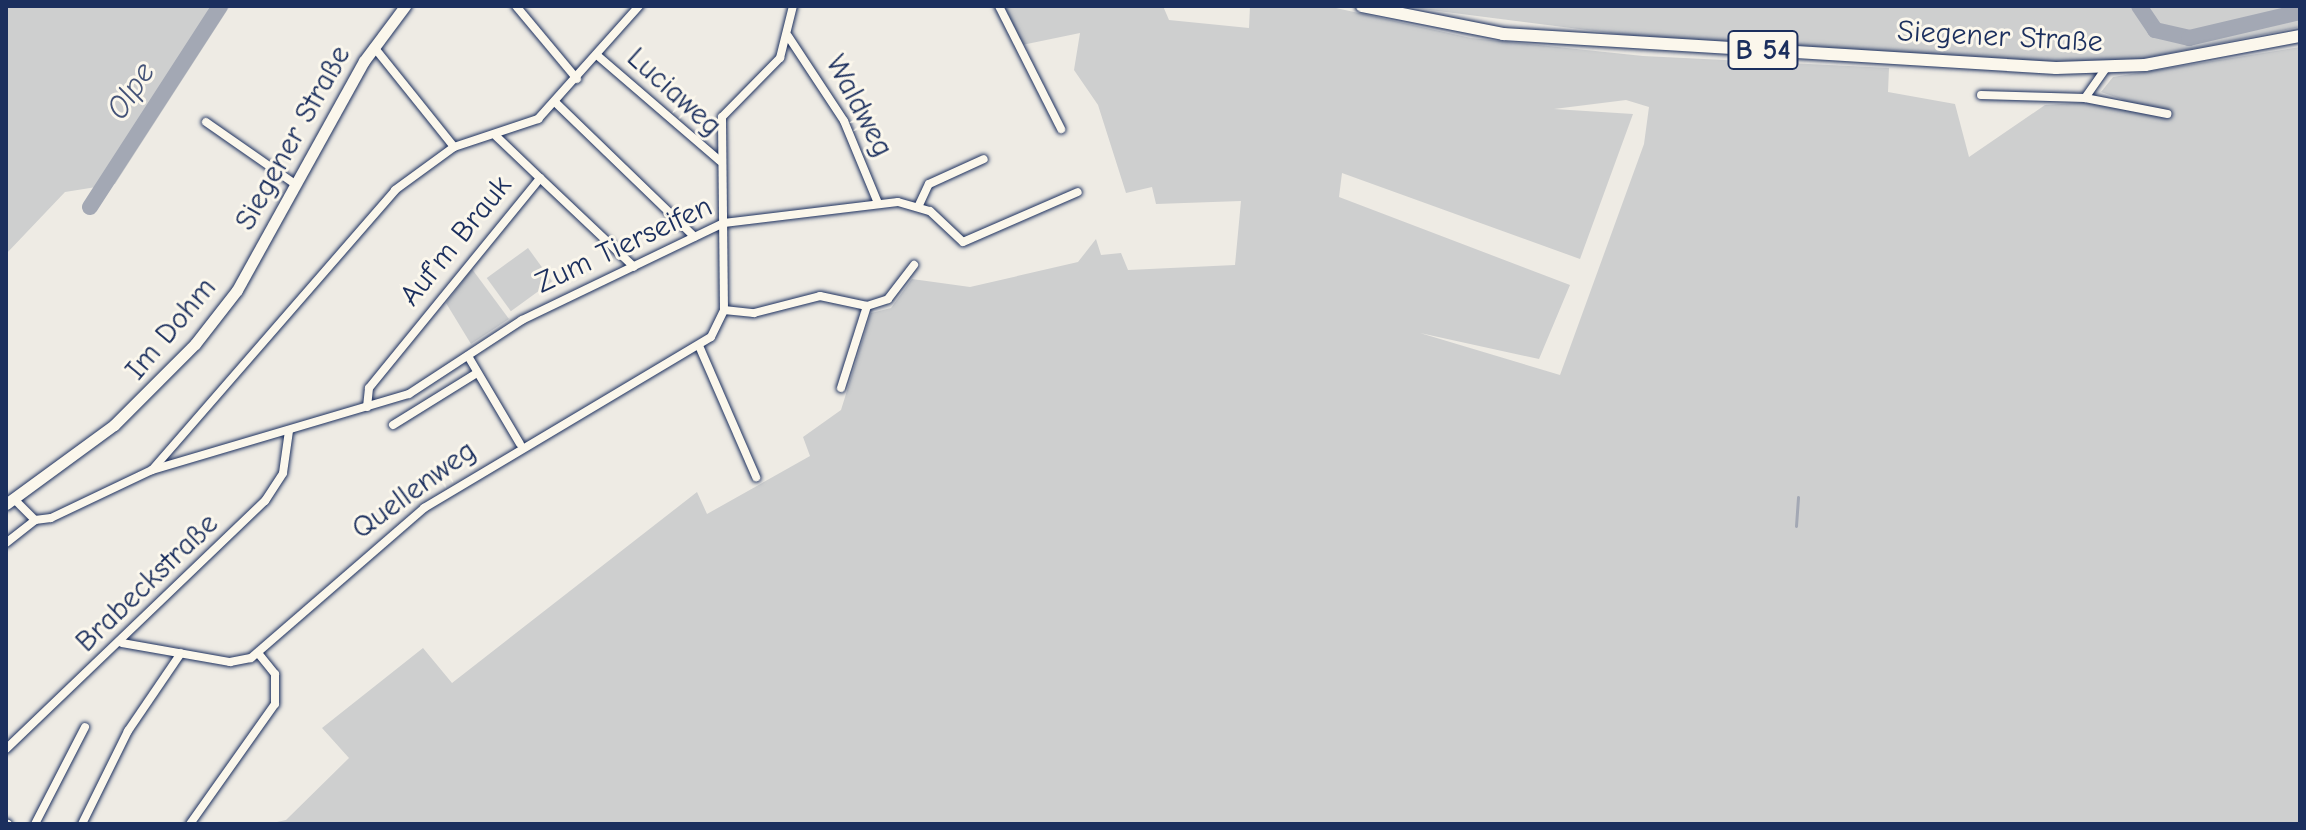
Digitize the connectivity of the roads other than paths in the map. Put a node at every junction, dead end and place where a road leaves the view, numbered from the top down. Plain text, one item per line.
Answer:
1 (405, 6) edge
2 (516, 6) edge
3 (639, 6) edge
4 (793, 6) edge
5 (999, 6) edge
6 (1362, 6) edge
7 (788, 36) junction
8 (2300, 36) edge
9 (374, 47) junction
10 (598, 56) junction
11 (2106, 68) junction
12 (577, 79) junction
13 (1981, 95) dead end
14 (2085, 98) junction
15 (555, 102) junction
16 (2167, 114) dead end
17 (206, 122) dead end
18 (1061, 129) dead end
19 (496, 136) junction
20 (454, 147) junction
21 (984, 159) dead end
22 (720, 161) junction
23 (540, 178) junction
24 (295, 184) junction
25 (1078, 192) dead end
26 (878, 203) junction
27 (919, 205) junction
28 (724, 223) junction
29 (695, 237) junction
30 (256, 258) joint
31 (914, 265) dead end
32 (634, 267) junction
33 (867, 306) junction
34 (724, 310) junction
35 (700, 348) junction
36 (468, 356) junction
37 (477, 373) junction
38 (841, 388) dead end
39 (367, 407) junction
40 (393, 425) dead end
41 (289, 431) junction
42 (520, 444) junction
43 (152, 470) junction
44 (756, 477) dead end
45 (10, 502) edge
46 (35, 520) junction
47 (6, 543) edge
48 (122, 643) junction
49 (181, 653) junction
50 (258, 653) junction
51 (85, 727) dead end
52 (6, 749) edge
53 (35, 824) edge
54 (82, 824) edge
55 (190, 824) edge

1 - 9 street, Siegener Straße
2 - 12 street
3 - 10 street
4 - 7 street
5 - 18 street
6 - 11 main road, Siegener Straße / B 54
7 - 22 street
7 - 26 street, Waldweg
8 - 11 main road, Siegener Straße / B 54
9 - 20 street
9 - 24 street, Siegener Straße
10 - 12 street
10 - 22 street, Luciaweg
11 - 14 street
12 - 15 street
13 - 14 street
14 - 16 street
15 - 19 street
15 - 29 street
17 - 24 street
19 - 20 street
19 - 23 street, Auf'm Brauk
20 - 43 street
21 - 27 street
22 - 28 street
23 - 32 street, Auf'm Brauk
23 - 39 street, Auf'm Brauk
24 - 30 street, Siegener Straße
25 - 27 street
26 - 27 street, Zum Tierseifen
26 - 28 street, Zum Tierseifen
28 - 29 street, Zum Tierseifen
28 - 34 street
29 - 32 street, Zum Tierseifen
30 - 45 street, Im Dohm
31 - 33 street
32 - 36 street, Zum Tierseifen
33 - 34 street
33 - 38 street
34 - 35 street, Quellenweg
35 - 42 street, Quellenweg
35 - 44 street
36 - 37 street
36 - 39 street, Zum Tierseifen
37 - 40 street
37 - 42 street
39 - 41 street, Zum Tierseifen
41 - 43 street, Zum Tierseifen
41 - 48 street, Brabeckstraße
42 - 50 street, Quellenweg
43 - 46 street
45 - 46 street
46 - 47 street
48 - 49 street
48 - 52 street, Brabeckstraße
49 - 50 street
49 - 54 street
50 - 55 street
51 - 53 street

